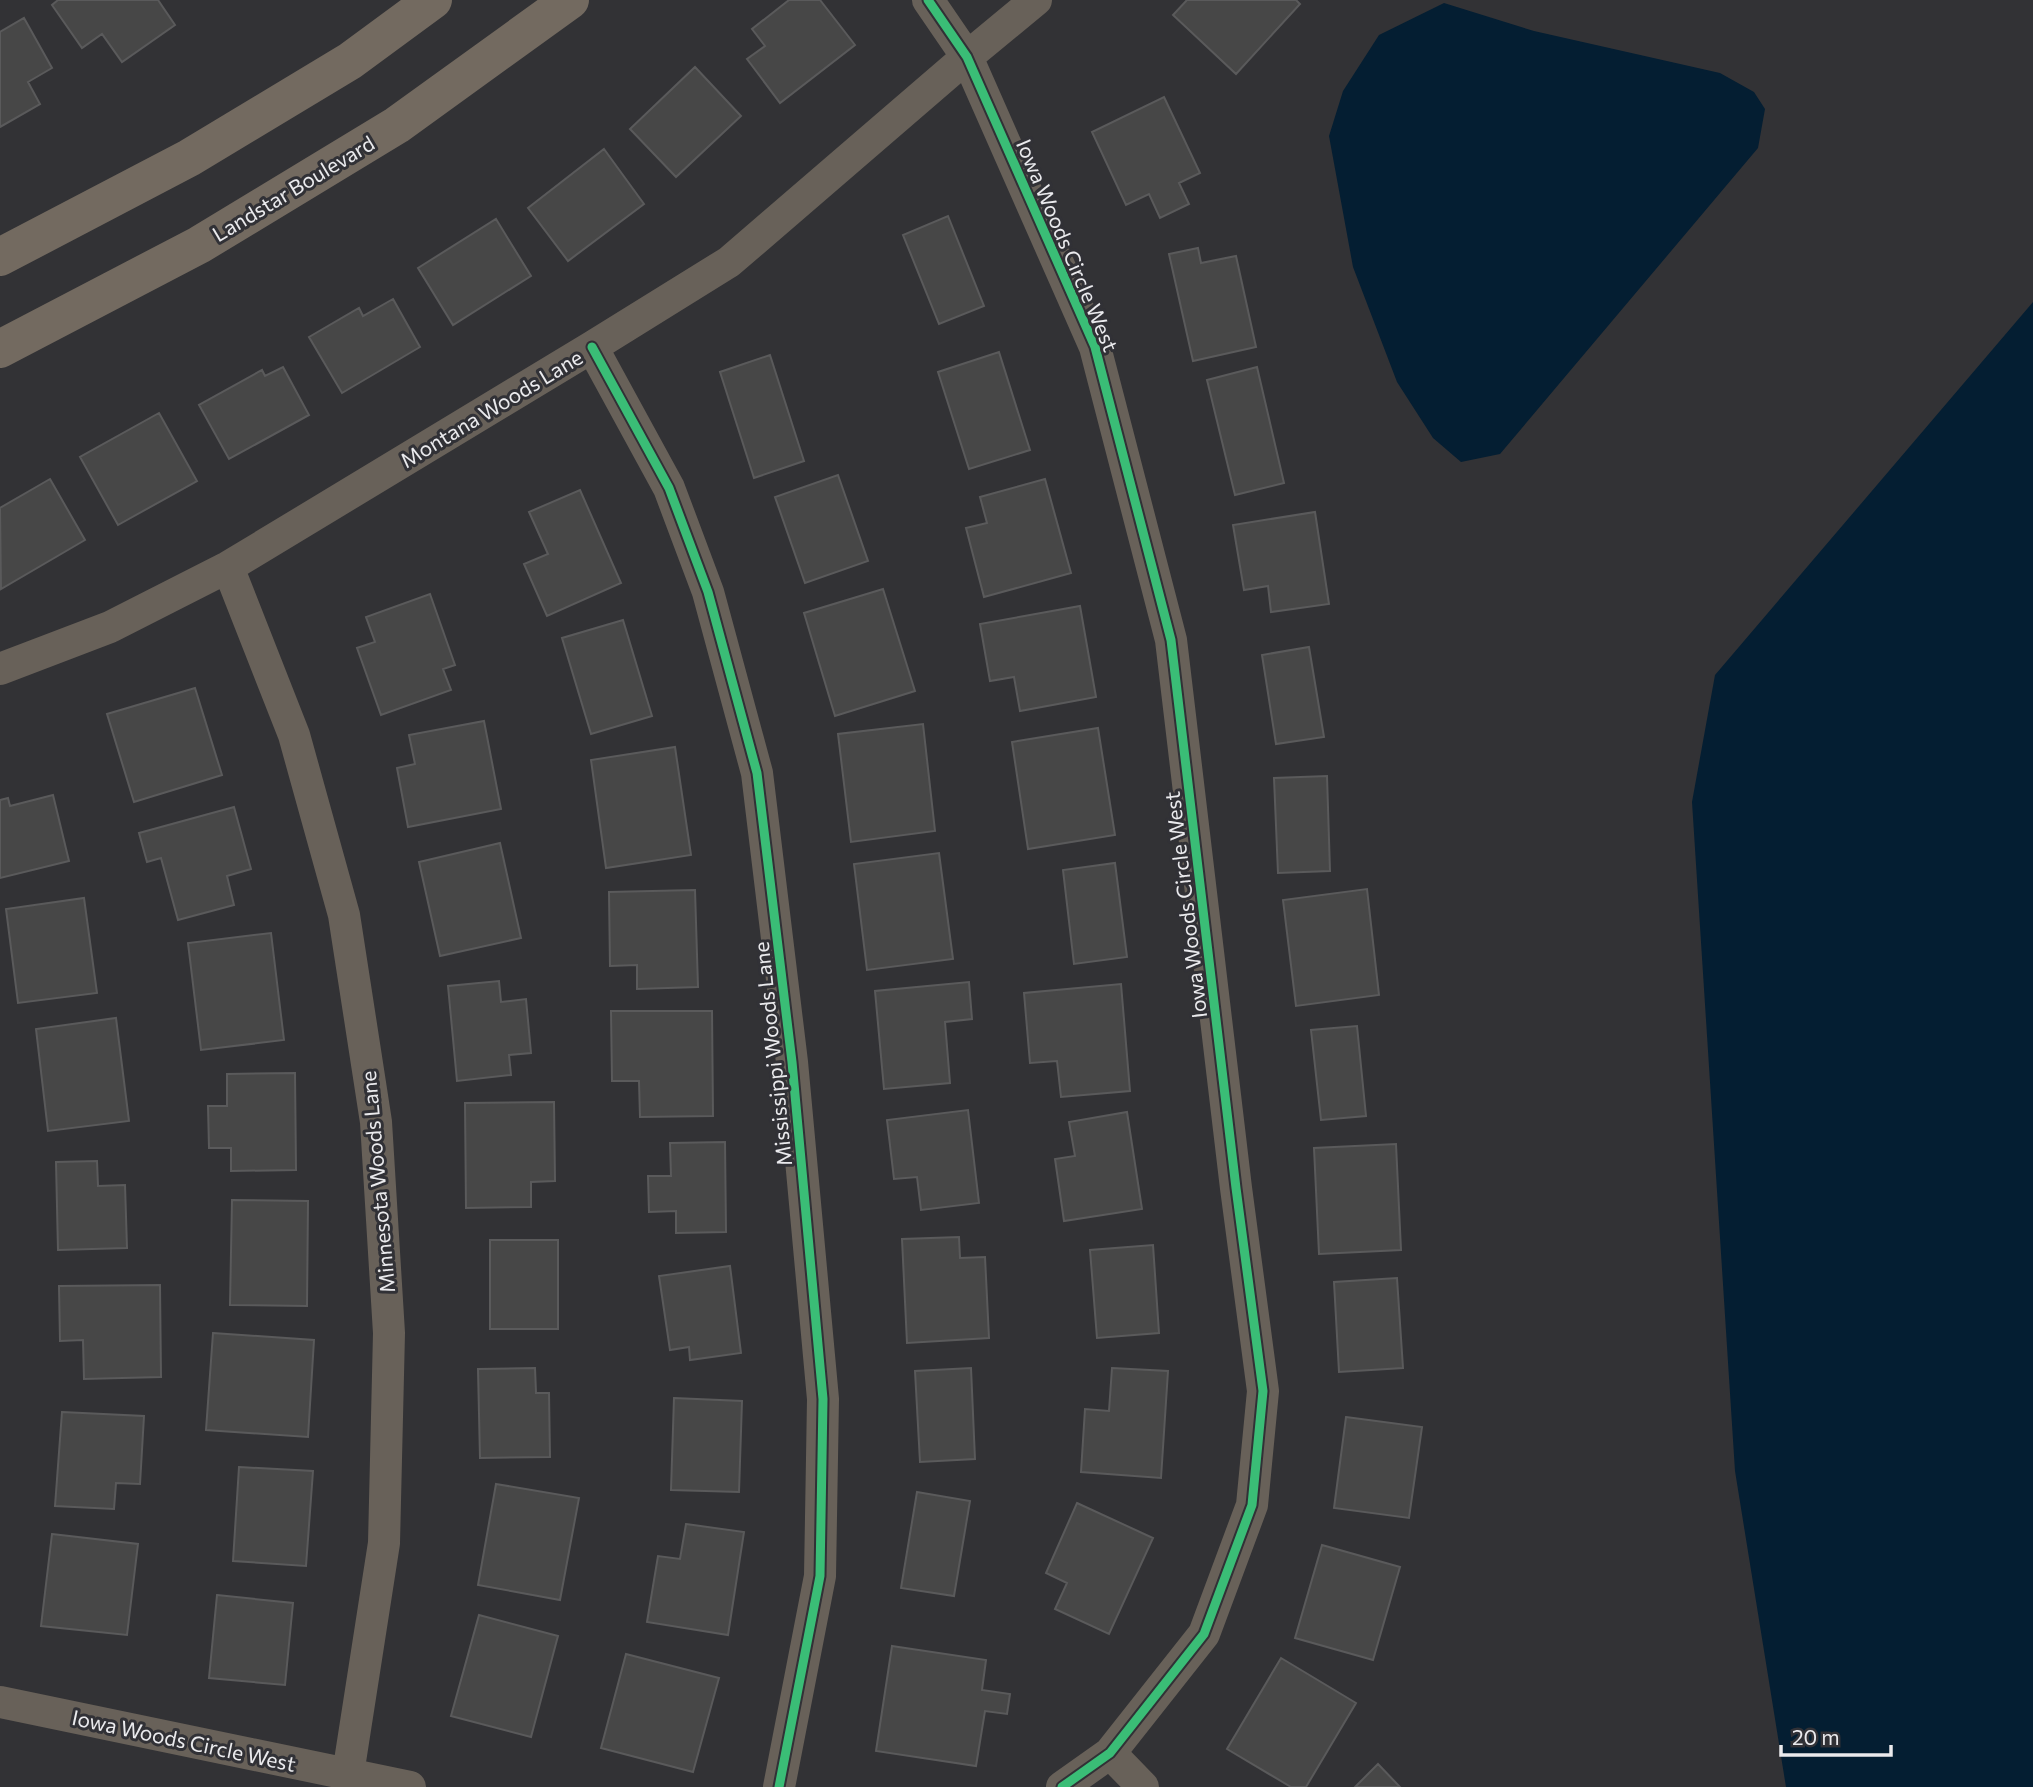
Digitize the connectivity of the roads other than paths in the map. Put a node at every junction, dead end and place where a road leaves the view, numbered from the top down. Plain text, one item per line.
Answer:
1 (433, 0) edge
2 (570, 0) edge
3 (928, 0) edge
4 (1036, 0) edge
5 (967, 57) junction
6 (0, 257) edge
7 (592, 347) junction
8 (0, 349) edge
9 (228, 567) junction
10 (0, 669) edge
11 (0, 1702) edge
12 (1110, 1753) junction
13 (348, 1774) junction
14 (410, 1787) edge
15 (779, 1787) edge
16 (1062, 1787) edge
17 (1143, 1787) edge

1 - 6 street
2 - 8 street, Landstar Boulevard
3 - 5 street, Iowa Woods Circle West
4 - 5 street, Montana Woods Lane
5 - 7 street, Montana Woods Lane
5 - 12 street, Iowa Woods Circle West
7 - 9 street, Montana Woods Lane
7 - 15 street, Mississippi Woods Lane
9 - 10 street, Montana Woods Lane
9 - 13 street, Minnesota Woods Lane
11 - 13 street, Iowa Woods Circle West
12 - 16 street, Iowa Woods Circle West
12 - 17 street
13 - 14 street, Iowa Woods Circle West

